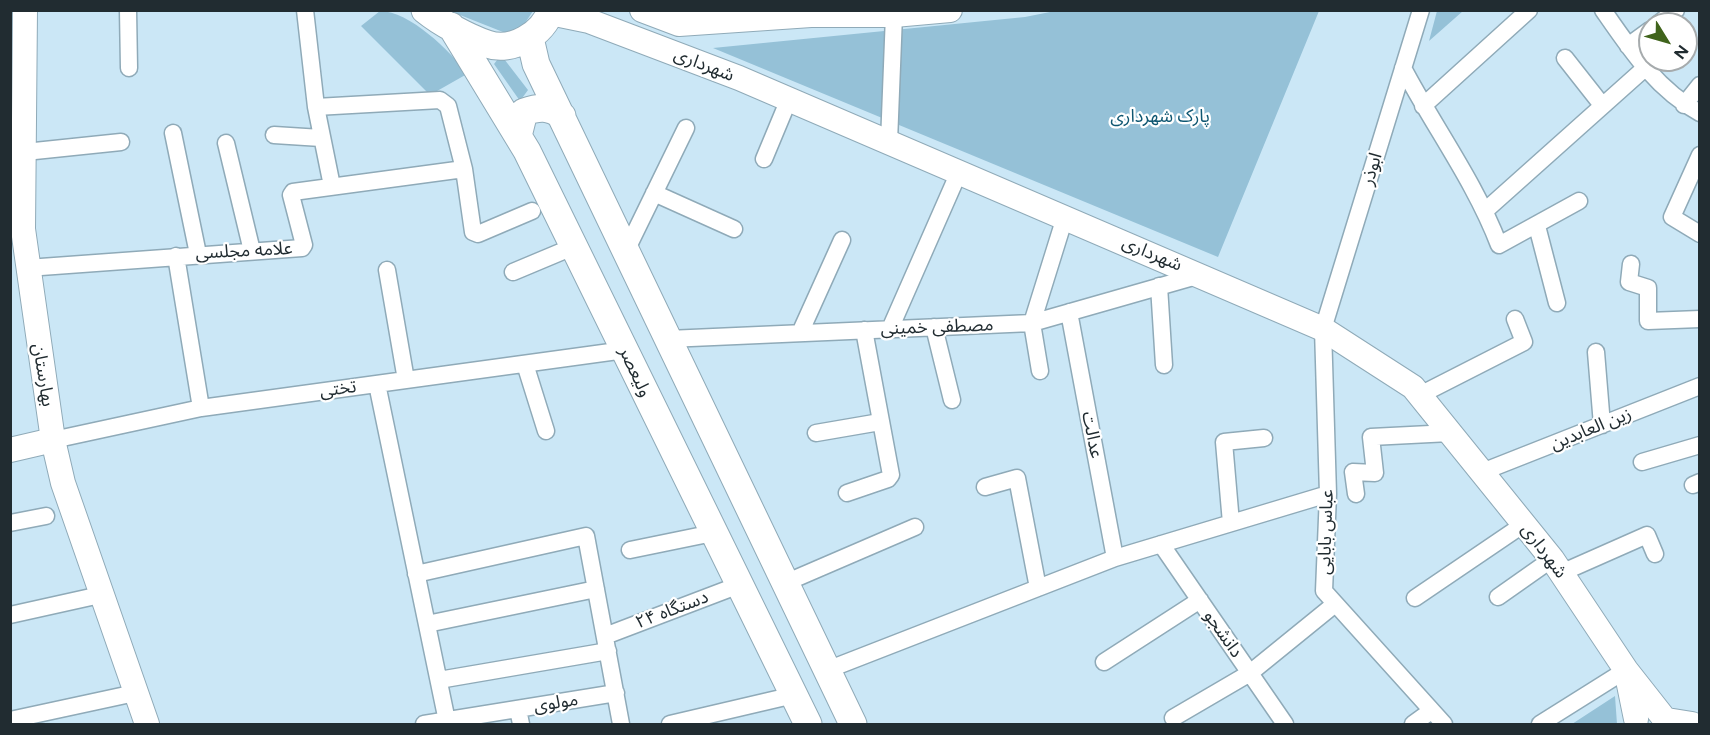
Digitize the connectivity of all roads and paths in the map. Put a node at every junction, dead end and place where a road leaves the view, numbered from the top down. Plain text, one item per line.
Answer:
1 (25, 10) edge
2 (128, 10) edge
3 (305, 10) edge
4 (425, 10) edge
5 (642, 10) edge
6 (950, 10) edge
7 (1421, 10) edge
8 (1530, 10) edge
9 (1603, 10) edge
10 (551, 12) edge
11 (811, 13) edge
12 (894, 15) junction
13 (728, 16) edge
14 (451, 26) junction
15 (530, 38) junction
16 (1638, 39) edge
17 (1628, 46) junction
18 (1565, 58) dead end
19 (1638, 59) edge
20 (129, 68) dead end
21 (1403, 68) junction
22 (1640, 72) edge
23 (1649, 72) edge
24 (1700, 85) edge
25 (17, 93) edge
26 (789, 99) junction
27 (1602, 105) junction
28 (1684, 105) junction
29 (1423, 106) junction
30 (316, 107) junction
31 (1700, 113) edge
32 (562, 116) junction
33 (686, 128) dead end
34 (173, 133) dead end
35 (274, 135) dead end
36 (518, 136) junction
37 (321, 138) junction
38 (121, 142) dead end
39 (889, 142) junction
40 (226, 143) dead end
41 (25, 152) junction
42 (1699, 156) edge
43 (764, 159) dead end
44 (464, 170) junction
45 (959, 172) junction
46 (332, 186) junction
47 (654, 193) junction
48 (1579, 201) dead end
49 (1486, 210) junction
50 (532, 211) dead end
51 (1065, 217) junction
52 (1537, 226) junction
53 (734, 229) dead end
54 (1700, 234) edge
55 (842, 240) dead end
56 (575, 246) junction
57 (252, 251) junction
58 (626, 251) junction
59 (198, 254) junction
60 (176, 256) junction
61 (1631, 264) dead end
62 (27, 268) junction
63 (387, 270) dead end
64 (513, 272) dead end
65 (1200, 275) junction
66 (1159, 286) junction
67 (1557, 303) dead end
68 (1069, 312) junction
69 (1515, 319) dead end
70 (1700, 319) edge
71 (1032, 323) junction
72 (934, 327) junction
73 (890, 329) junction
74 (1323, 329) junction
75 (864, 330) junction
76 (800, 333) junction
77 (668, 339) junction
78 (625, 350) junction
79 (1596, 352) dead end
80 (525, 364) junction
81 (1164, 365) dead end
82 (1040, 371) dead end
83 (406, 380) junction
84 (376, 384) junction
85 (1700, 386) edge
86 (1420, 395) junction
87 (952, 400) dead end
88 (201, 408) junction
89 (880, 422) junction
90 (1602, 425) junction
91 (546, 431) dead end
92 (1450, 433) junction
93 (816, 434) dead end
94 (1264, 438) dead end
95 (53, 440) junction
96 (1700, 445) edge
97 (10, 450) edge
98 (1642, 462) dead end
99 (1482, 472) junction
100 (985, 487) dead end
101 (847, 493) dead end
102 (1328, 494) junction
103 (1356, 494) dead end
104 (46, 516) dead end
105 (10, 523) edge
106 (1231, 523) junction
107 (1524, 524) junction
108 (915, 527) dead end
109 (713, 533) junction
110 (1161, 544) junction
111 (630, 550) dead end
112 (1655, 554) dead end
113 (1115, 558) junction
114 (1557, 566) junction
115 (416, 573) junction
116 (785, 583) junction
117 (739, 585) junction
118 (1038, 588) junction
119 (596, 589) junction
120 (100, 594) junction
121 (1498, 597) dead end
122 (1415, 598) dead end
123 (1200, 600) junction
124 (1335, 604) junction
125 (10, 615) edge
126 (427, 624) junction
127 (606, 644) junction
128 (1104, 662) dead end
129 (827, 670) junction
130 (1626, 670) junction
131 (1250, 672) junction
132 (439, 680) junction
133 (135, 693) junction
134 (616, 693) junction
135 (794, 695) junction
136 (1431, 711) junction
137 (519, 717) edge
138 (1173, 718) dead end
139 (10, 720) edge
140 (1667, 720) edge
141 (447, 721) junction
142 (1634, 722) edge
143 (147, 724) edge
144 (424, 724) edge
145 (621, 724) edge
146 (670, 724) edge
147 (808, 724) edge
148 (853, 724) edge
149 (1285, 724) edge
150 (1413, 724) edge
151 (1444, 724) edge
152 (1540, 724) edge
153 (1692, 724) edge

1 - 25 main road, بهارستان
2 - 20 street
3 - 30 street
4 - 14 main road
5 - 13 main road
6 - 12 main road
7 - 21 street, ابوذر
8 - 29 street
9 - 17 street
10 - 15 main road
10 - 26 main road, شهرداری
11 - 12 main road
11 - 13 main road
12 - 39 street
14 - 15 main road
14 - 36 main road, ولیعصر
15 - 32 main road
16 - 17 street
17 - 19 street
18 - 27 street
21 - 29 street
21 - 74 street, ابوذر
22 - 27 street
23 - 28 street
24 - 28 street
25 - 41 main road, بهارستان
26 - 39 main road, شهرداری
26 - 43 street
27 - 49 street
28 - 31 street
29 - 49 street
30 - 37 street
30 - 44 street
32 - 36 main road
32 - 58 main road
33 - 47 street
34 - 59 street
35 - 37 street
36 - 56 main road, ولیعصر
37 - 46 street
38 - 41 street
39 - 45 main road, شهرداری
40 - 57 street
41 - 62 main road, بهارستان
42 - 54 street
44 - 46 street, علامه مجلسی
44 - 50 street
45 - 51 main road, شهرداری
45 - 73 street
46 - 57 street, علامه مجلسی
47 - 53 street
47 - 58 street
48 - 52 street
49 - 52 street
51 - 65 main road, شهرداری
51 - 71 street
52 - 67 street
55 - 76 street
56 - 64 street
56 - 78 main road, ولیعصر
57 - 59 street, علامه مجلسی
58 - 77 main road
59 - 60 street, علامه مجلسی
60 - 62 street, علامه مجلسی
60 - 88 street
61 - 70 street
62 - 95 main road, بهارستان
63 - 83 street
65 - 66 street, مصطفی خمینی
65 - 74 main road, شهرداری
66 - 68 street, مصطفی خمینی
66 - 81 street
68 - 71 street, مصطفی خمینی
68 - 113 street, عدالت
69 - 86 street
71 - 72 street, مصطفی خمینی
71 - 82 street
72 - 73 street, مصطفی خمینی
72 - 87 street
73 - 75 street, مصطفی خمینی
74 - 86 main road, شهرداری
74 - 102 street, عباس بابایی
75 - 76 street, مصطفی خمینی
75 - 89 street
76 - 77 street, مصطفی خمینی
77 - 116 main road
78 - 80 street, تختی
78 - 109 main road, ولیعصر
79 - 90 street
80 - 83 street, تختی
80 - 91 street
83 - 84 street, تختی
84 - 88 street, تختی
84 - 115 street
85 - 90 street, زین العابدین
86 - 92 main road, شهرداری
88 - 95 street, تختی
89 - 93 street
89 - 101 street
90 - 99 street, زین العابدین
92 - 99 main road, شهرداری
92 - 103 street
94 - 106 street
95 - 97 main road
95 - 120 main road, بهارستان
96 - 98 street
99 - 107 main road, شهرداری
100 - 118 street
102 - 106 street
102 - 124 street, عباس بابایی
104 - 105 street
106 - 110 street
107 - 114 main road, شهرداری
107 - 122 street
108 - 116 street
109 - 111 street
109 - 117 main road, ولیعصر
110 - 113 street
110 - 123 street, دانشجو
112 - 114 street
113 - 118 street
114 - 121 street
114 - 130 main road, شهرداری
115 - 119 street
115 - 126 street
116 - 129 main road
117 - 127 street, ۲۴ دستگاه
117 - 135 main road, ولیعصر
118 - 129 street
119 - 126 street
119 - 127 street
120 - 125 street
120 - 133 main road, بهارستان
123 - 128 street
123 - 131 street, دانشجو
124 - 131 street
124 - 136 street, عباس بابایی
126 - 132 street
127 - 132 street, ۲۴ دستگاه
127 - 134 street
129 - 148 main road
130 - 140 main road, شهرداری
130 - 142 main road
130 - 152 street
131 - 138 street
131 - 149 street, دانشجو
132 - 141 street
133 - 139 street
133 - 143 main road, بهارستان
134 - 137 street, مولوی
134 - 145 street
135 - 146 street
135 - 147 main road, ولیعصر
136 - 150 street
136 - 151 street, عباس بابایی
137 - 141 street, مولوی
140 - 142 main road
140 - 153 main road
141 - 144 street, مولوی

